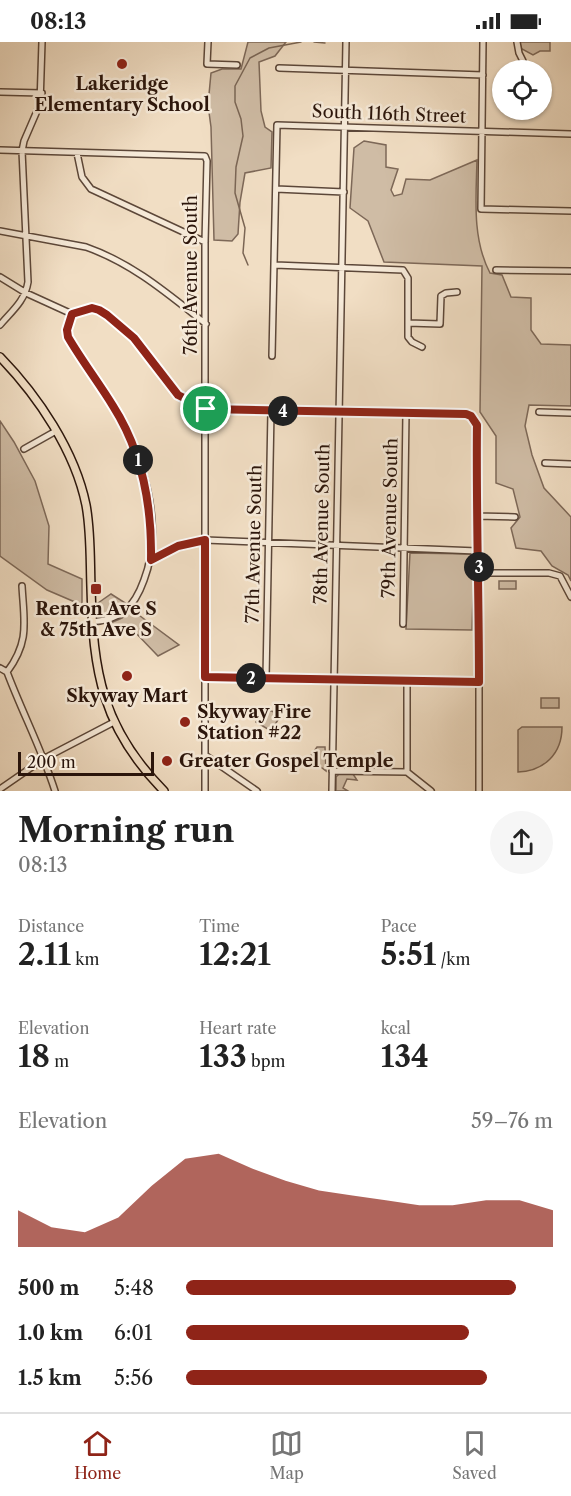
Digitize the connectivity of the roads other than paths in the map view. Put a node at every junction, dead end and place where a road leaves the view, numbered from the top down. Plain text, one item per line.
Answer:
1 (42, 42) edge
2 (208, 42) edge
3 (346, 42) edge
4 (483, 42) edge
5 (517, 42) edge
6 (523, 60) edge
7 (237, 65) dead end
8 (279, 68) dead end
9 (345, 70) junction
10 (483, 75) junction
11 (0, 92) edge
12 (42, 93) junction
13 (344, 128) junction
14 (481, 132) junction
15 (571, 134) edge
16 (0, 150) edge
17 (22, 151) junction
18 (77, 153) junction
19 (276, 189) junction
20 (344, 192) junction
21 (571, 211) edge
22 (0, 231) edge
23 (25, 235) junction
24 (205, 242) junction
25 (275, 265) junction
26 (342, 268) junction
27 (496, 270) dead end
28 (571, 272) edge
29 (0, 278) edge
30 (457, 292) dead end
31 (26, 293) junction
32 (72, 314) junction
33 (408, 322) junction
34 (206, 324) junction
35 (0, 325) edge
36 (422, 347) dead end
37 (272, 356) dead end
38 (0, 357) edge
39 (206, 409) junction
40 (271, 411) junction
41 (339, 412) junction
42 (539, 412) dead end
43 (406, 413) junction
44 (571, 413) edge
45 (56, 431) junction
46 (24, 449) dead end
47 (545, 463) dead end
48 (571, 464) edge
49 (476, 516) junction
50 (515, 517) dead end
51 (205, 540) junction
52 (269, 543) junction
53 (336, 545) junction
54 (405, 548) junction
55 (477, 551) junction
56 (151, 560) junction
57 (479, 573) junction
58 (22, 586) dead end
59 (571, 597) edge
60 (92, 622) junction
61 (403, 624) dead end
62 (0, 669) edge
63 (7, 672) junction
64 (205, 677) junction
65 (266, 678) junction
66 (334, 681) junction
67 (407, 681) junction
68 (479, 682) junction
69 (114, 722) junction
70 (205, 755) junction
71 (45, 758) junction
72 (332, 771) junction
73 (407, 772) junction
74 (0, 789) edge
75 (55, 791) edge
76 (164, 791) edge
77 (206, 791) edge
78 (257, 791) edge
79 (332, 791) edge
80 (431, 791) edge
81 (479, 791) edge

1 - 12 street
2 - 7 street
3 - 9 street, 78th Avenue South
4 - 10 street
5 - 6 street
8 - 9 street
9 - 10 street
9 - 13 street, 78th Avenue South
10 - 14 street
11 - 12 street
12 - 17 street
13 - 14 street, South 116th Street
13 - 19 street, South 116th Street
13 - 20 street, 78th Avenue South
14 - 15 street, South 116th Street
14 - 21 street
16 - 17 street
17 - 18 street
17 - 23 street
18 - 24 street
18 - 24 street, 76th Avenue South
19 - 20 street
19 - 25 street
20 - 26 street, 78th Avenue South
22 - 23 street
23 - 31 street
23 - 34 street
24 - 34 street, 76th Avenue South
25 - 26 street
25 - 37 street
26 - 33 street
26 - 41 street, 78th Avenue South
27 - 28 street
29 - 31 street
30 - 33 street
31 - 32 street
31 - 35 street
32 - 39 street
32 - 56 street
33 - 36 street
34 - 39 street, 76th Avenue South
38 - 45 main road
39 - 40 street
39 - 51 street, 76th Avenue South
40 - 41 street
40 - 52 street, 77th Avenue South
41 - 43 street
41 - 53 street, 78th Avenue South
42 - 44 street
43 - 49 street
43 - 54 street, 79th Avenue South
45 - 46 street
45 - 60 main road
47 - 48 street
49 - 50 street
49 - 55 street
51 - 52 street
51 - 56 street
51 - 64 street, 76th Avenue South
52 - 53 street
52 - 65 street, 77th Avenue South
53 - 54 street
53 - 66 street, 78th Avenue South
54 - 55 street
54 - 61 street, 79th Avenue South
55 - 57 street
56 - 60 street
57 - 59 street
57 - 68 street
58 - 63 street
60 - 69 main road
62 - 63 street
63 - 71 street
64 - 65 street
64 - 70 street, 76th Avenue South
65 - 66 street
66 - 67 street
66 - 72 street, 78th Avenue South
67 - 68 street
67 - 73 street
68 - 81 street
69 - 71 street
69 - 76 main road
70 - 77 street, 76th Avenue South
70 - 78 street
71 - 74 street
71 - 75 street
72 - 73 street
72 - 79 street, 78th Avenue South
73 - 80 street

